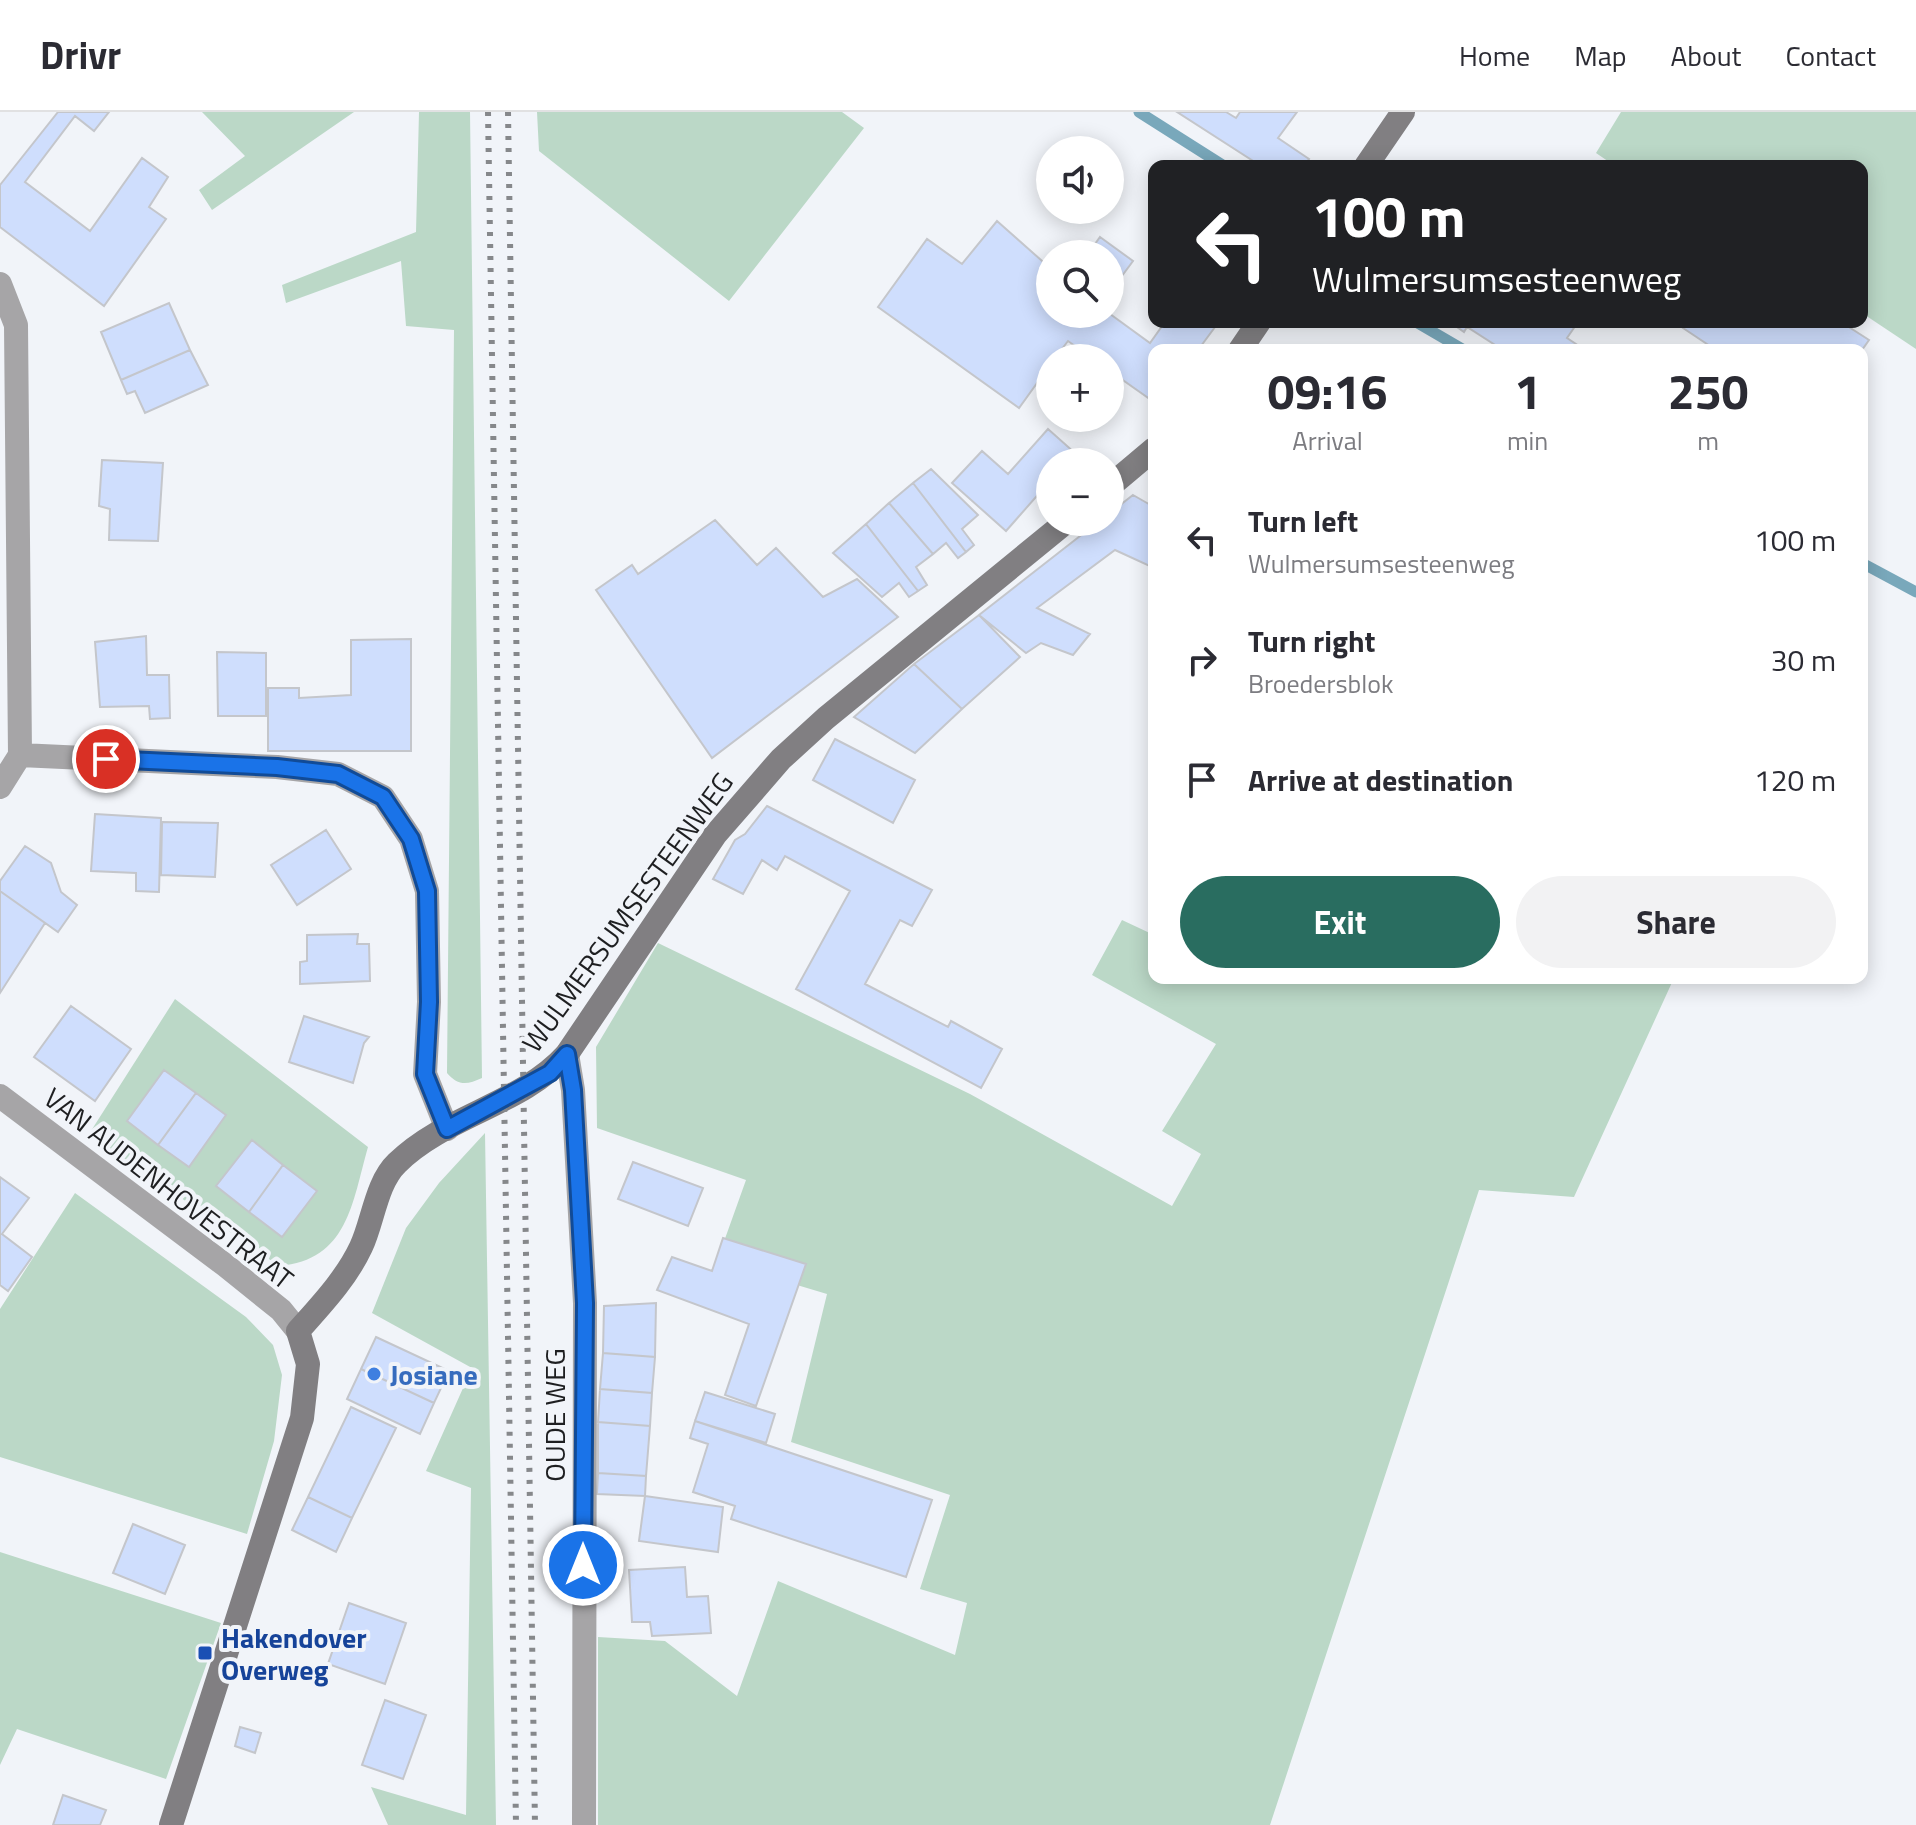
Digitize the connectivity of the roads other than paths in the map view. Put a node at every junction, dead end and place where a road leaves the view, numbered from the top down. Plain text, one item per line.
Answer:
1 (1403, 112) edge
2 (1370, 160) edge
3 (0, 284) edge
4 (1148, 454) edge
5 (1124, 474) edge
6 (1049, 536) edge
7 (20, 755) junction
8 (0, 787) edge
9 (567, 1054) junction
10 (0, 1096) edge
11 (447, 1129) junction
12 (298, 1331) junction
13 (171, 1825) edge
14 (584, 1825) edge

1 - 2 street
3 - 7 street
4 - 5 street
6 - 9 street, WULMERSUMSESTEENWEG
7 - 8 street
7 - 11 street
9 - 11 street, WULMERSUMSESTEENWEG
9 - 14 street, OUDE WEG
10 - 12 street, VAN AUDENHOVESTRAAT
11 - 12 street, WULMERSUMSESTEENWEG
12 - 13 street

